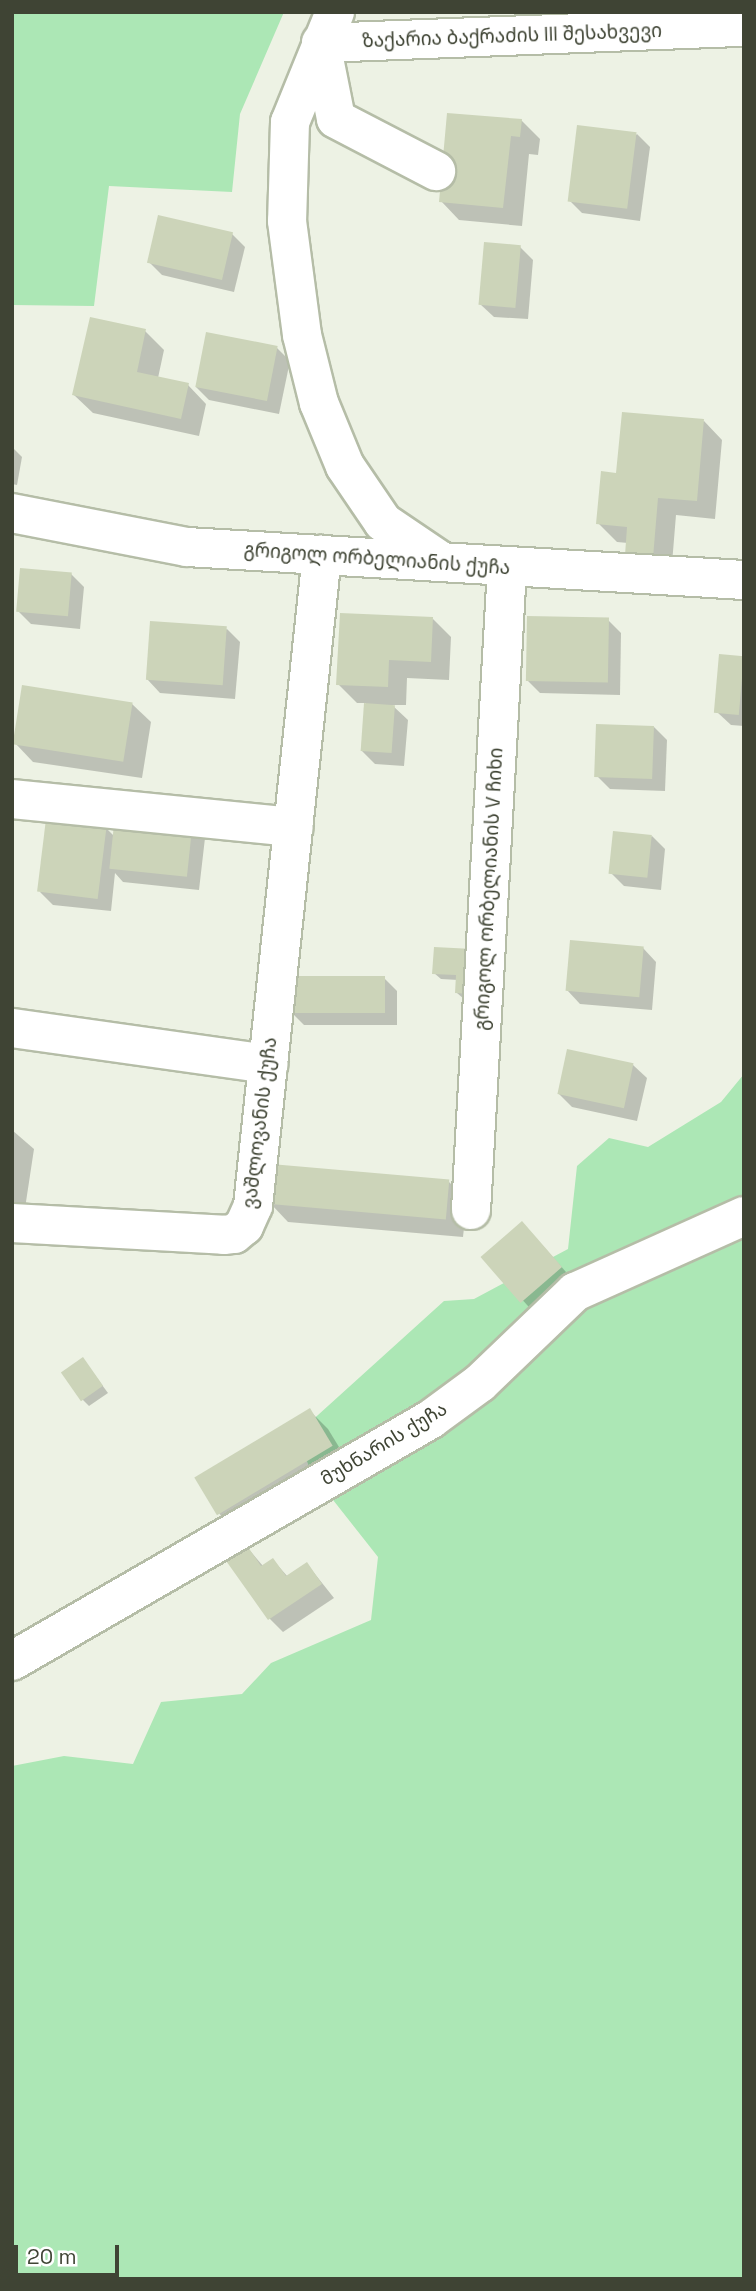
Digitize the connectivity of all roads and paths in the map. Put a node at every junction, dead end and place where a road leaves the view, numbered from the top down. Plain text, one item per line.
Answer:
1 (744, 27) edge
2 (328, 28) edge
3 (436, 171) dead end
4 (12, 513) edge
5 (322, 555) junction
6 (442, 562) junction
7 (507, 568) junction
8 (744, 580) edge
9 (12, 799) edge
10 (294, 827) junction
11 (12, 1028) edge
12 (268, 1064) junction
13 (471, 1210) dead end
14 (744, 1216) edge
15 (12, 1223) edge
16 (12, 1661) edge

1 - 2 street, ზაქარია ბაქრაძის III შესახვევი
2 - 3 street
2 - 6 street
4 - 5 street, გრიგოლ ორბელიანის ქუჩა
5 - 6 street, გრიგოლ ორბელიანის ქუჩა
5 - 10 street, ვაშლოვანის ქუჩა
6 - 7 street, გრიგოლ ორბელიანის ქუჩა
7 - 8 street, გრიგოლ ორბელიანის ქუჩა
7 - 13 street, გრიგოლ ორბელიანის V ჩიხი
9 - 10 street
10 - 12 street, ვაშლოვანის ქუჩა
11 - 12 street
12 - 15 street, ვაშლოვანის ქუჩა
14 - 16 street, მუხნარის ქუჩა

